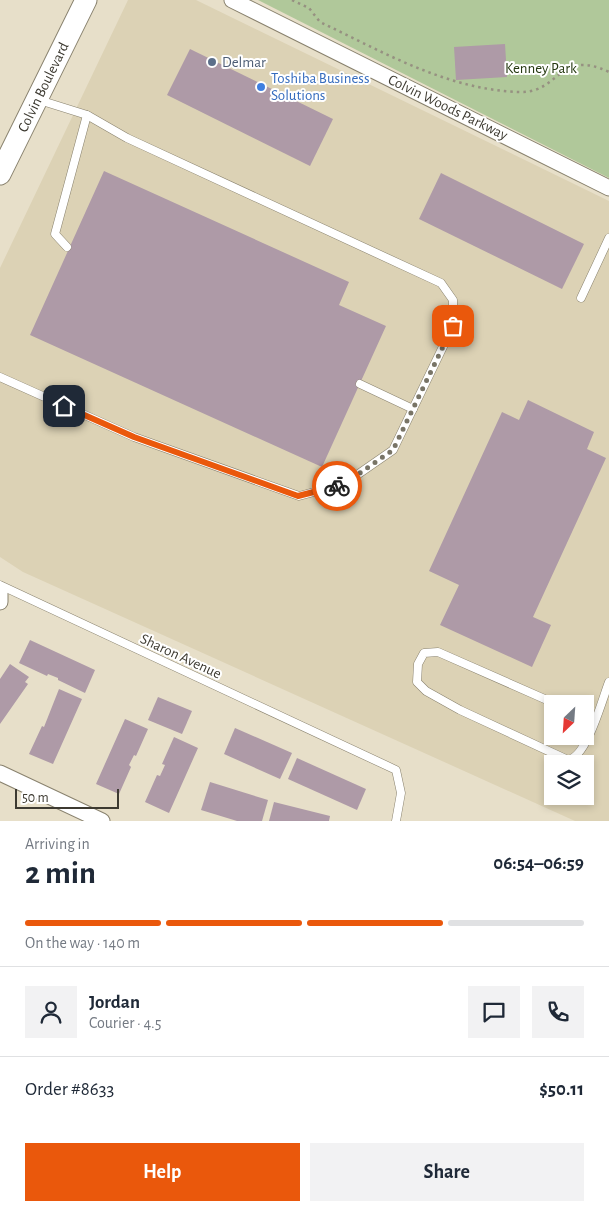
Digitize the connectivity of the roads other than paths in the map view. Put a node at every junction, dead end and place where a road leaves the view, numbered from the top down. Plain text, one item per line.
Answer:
1 (86, 0) edge
2 (232, 0) edge
3 (37, 99) junction
4 (87, 115) junction
5 (0, 174) edge
6 (609, 188) edge
7 (609, 238) edge
8 (67, 247) dead end
9 (581, 298) dead end
10 (0, 377) edge
11 (360, 384) dead end
12 (413, 409) junction
13 (0, 585) edge
14 (0, 590) edge
15 (0, 602) edge
16 (609, 682) edge
17 (544, 699) edge
18 (594, 720) edge
19 (585, 745) edge
20 (0, 773) edge
21 (102, 821) edge
22 (396, 821) edge

1 - 3 street, Colvin Boulevard
2 - 6 street, Colvin Woods Parkway
3 - 4 lane
3 - 5 street, Colvin Boulevard
4 - 8 lane
4 - 12 lane
7 - 9 lane
10 - 12 lane
11 - 12 lane
13 - 22 lane, Sharon Avenue
14 - 15 street
16 - 18 lane
17 - 19 lane
20 - 21 street

